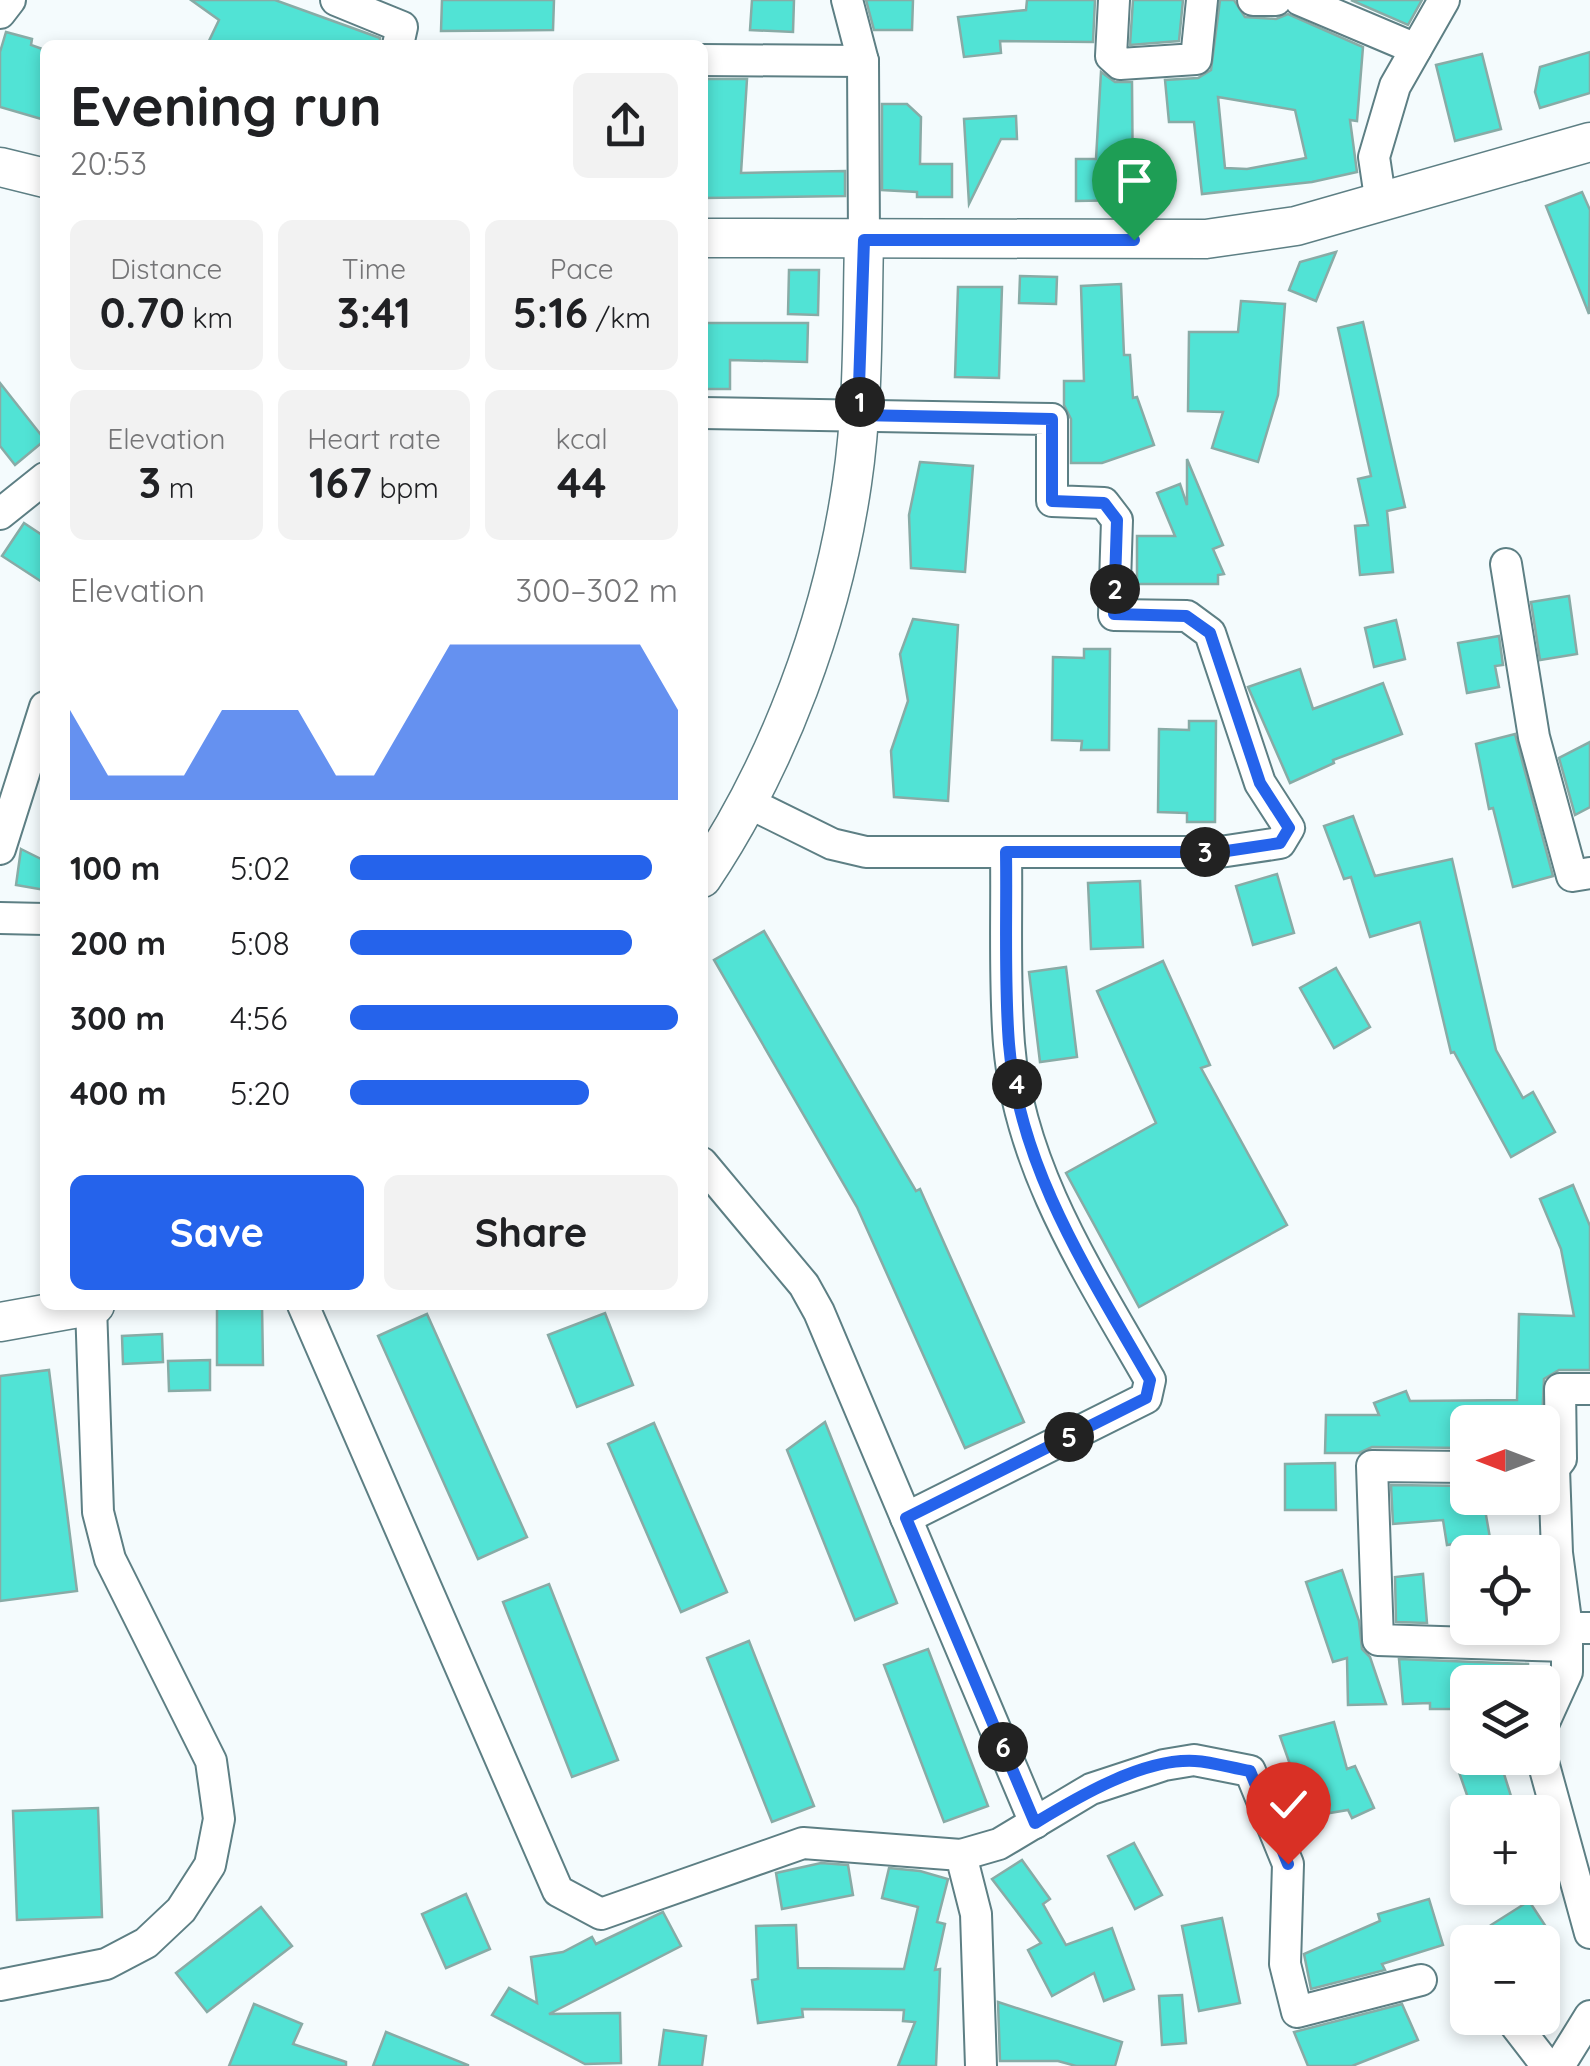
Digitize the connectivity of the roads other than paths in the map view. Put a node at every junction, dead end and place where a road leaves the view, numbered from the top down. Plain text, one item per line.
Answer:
1 (10, 0) edge
2 (336, 0) edge
3 (847, 0) edge
4 (1114, 0) edge
5 (1202, 0) edge
6 (1253, 0) edge
7 (1276, 0) edge
8 (1300, 0) edge
9 (1444, 0) edge
10 (0, 13) edge
11 (404, 24) edge
12 (1416, 49) junction
13 (708, 60) edge
14 (863, 61) junction
15 (1590, 142) edge
16 (0, 167) edge
17 (40, 177) edge
18 (1381, 204) junction
19 (708, 238) edge
20 (864, 240) junction
21 (708, 413) edge
22 (858, 415) junction
23 (40, 482) edge
24 (0, 514) edge
25 (1506, 564) dead end
26 (40, 722) edge
27 (747, 802) junction
28 (0, 849) edge
29 (1006, 852) junction
30 (708, 869) edge
31 (1590, 873) edge
32 (0, 918) edge
33 (40, 919) edge
34 (708, 1170) edge
35 (66, 1310) edge
36 (93, 1310) edge
37 (304, 1310) edge
38 (0, 1322) edge
39 (1590, 1389) edge
40 (1560, 1460) edge
41 (1450, 1467) edge
42 (1552, 1515) edge
43 (906, 1518) junction
44 (1574, 1634) edge
45 (1560, 1686) edge
46 (1547, 1775) edge
47 (1035, 1823) junction
48 (960, 1855) junction
49 (1590, 1933) edge
50 (1420, 1980) dead end
51 (0, 1985) edge
52 (1590, 2016) edge
53 (1523, 2035) edge
54 (1546, 2065) edge
55 (981, 2066) edge

1 - 10 street
2 - 11 street
3 - 14 street
4 - 5 street
6 - 7 street
8 - 12 street
9 - 12 street
12 - 18 street
13 - 14 street
14 - 20 street
15 - 18 street
16 - 17 street
18 - 20 street
19 - 20 street
20 - 22 street
21 - 22 street
22 - 27 street
22 - 29 street
23 - 24 street
25 - 31 street
26 - 28 street
27 - 29 street
27 - 30 street
29 - 43 street
32 - 33 street
34 - 43 street
35 - 38 street
36 - 51 street
37 - 48 street
39 - 40 street
41 - 44 street
42 - 44 street
43 - 47 street
44 - 45 street
46 - 49 street
47 - 48 street
47 - 50 street
48 - 55 street
52 - 54 street
53 - 54 street

